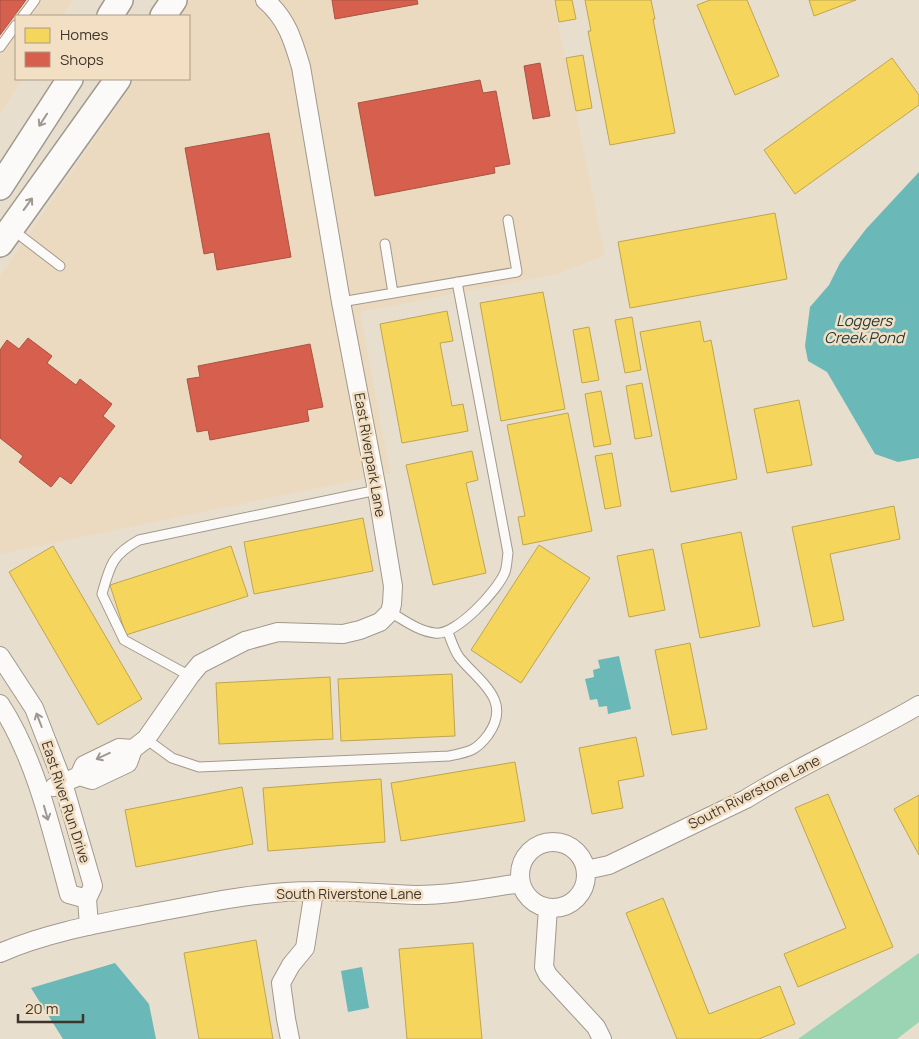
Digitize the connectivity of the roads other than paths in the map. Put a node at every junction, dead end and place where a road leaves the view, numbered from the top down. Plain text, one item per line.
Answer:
1 (35, 0) edge
2 (120, 0) edge
3 (174, 0) edge
4 (266, 0) edge
5 (24, 15) edge
6 (111, 15) edge
7 (164, 15) edge
8 (15, 26) edge
9 (0, 47) edge
10 (69, 80) edge
11 (117, 80) edge
12 (0, 187) edge
13 (508, 220) dead end
14 (6, 236) edge
15 (385, 244) dead end
16 (60, 266) dead end
17 (456, 282) junction
18 (393, 293) junction
19 (341, 302) junction
20 (377, 490) junction
21 (390, 612) junction
22 (448, 632) junction
23 (0, 656) edge
24 (190, 676) junction
25 (0, 704) edge
26 (919, 705) edge
27 (140, 744) junction
28 (71, 779) junction
29 (40, 792) junction
30 (586, 870) junction
31 (521, 883) junction
32 (314, 890) junction
33 (87, 899) junction
34 (548, 908) junction
35 (89, 926) junction
36 (0, 953) edge
37 (290, 1039) edge
38 (602, 1039) edge

1 - 5 lane
2 - 6 main road
3 - 7 main road
4 - 19 street, East Riverpark Lane
8 - 9 lane
10 -> 12 main road
14 -> 11 main road
13 - 17 lane
14 - 16 lane
15 - 18 lane
17 - 18 lane
17 - 22 lane
18 - 19 lane
19 - 20 street, East Riverpark Lane
20 - 21 street, East Riverpark Lane
20 - 24 lane
21 - 22 lane
21 - 24 street
22 - 27 lane
28 -> 23 street, East River Run Drive
24 - 27 street
25 - 29 street, East River Run Drive
26 - 30 street, South Riverstone Lane
27 - 28 street
28 - 29 street
28 - 33 street, East River Run Drive
29 -> 33 street, East River Run Drive
30 - 31 street
30 - 34 street
31 - 32 street, South Riverstone Lane
31 - 34 street
32 - 35 street, South Riverstone Lane
32 - 37 street
33 - 35 street, East River Run Drive
34 - 38 street
35 - 36 street

